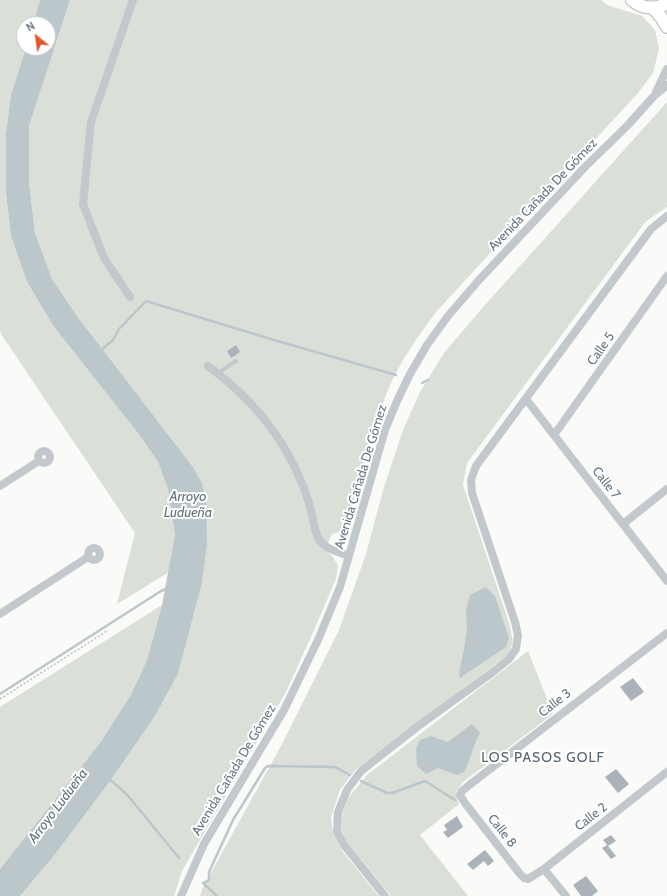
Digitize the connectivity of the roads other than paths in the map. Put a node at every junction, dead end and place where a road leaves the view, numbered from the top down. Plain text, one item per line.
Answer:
1 (133, 0) edge
2 (632, 0) edge
3 (667, 3) edge
4 (653, 8) junction
5 (667, 27) edge
6 (667, 69) edge
7 (667, 85) edge
8 (654, 96) junction
9 (667, 216) edge
10 (666, 282) edge
11 (130, 297) dead end
12 (236, 361) dead end
13 (208, 366) dead end
14 (218, 373) junction
15 (526, 399) junction
16 (554, 435) junction
17 (39, 461) dead end
18 (0, 486) edge
19 (667, 489) edge
20 (622, 524) junction
21 (349, 556) junction
22 (88, 557) dead end
23 (667, 581) edge
24 (0, 614) edge
25 (667, 633) edge
26 (667, 772) edge
27 (460, 795) joint
28 (544, 869) junction
29 (528, 879) joint
30 (181, 896) edge
31 (385, 896) edge
32 (566, 896) edge

1 - 11 street
2 - 4 main road
3 - 4 main road
4 - 5 main road
6 - 8 street, Avenida Cañada De Gómez
7 - 8 street, Avenida Cañada De Gómez
8 - 21 street, Avenida Cañada De Gómez
9 - 15 street
10 - 16 street, Calle 5
12 - 14 lane
13 - 14 street
14 - 21 street
15 - 16 street, Calle 7
15 - 31 street
16 - 20 street, Calle 7
17 - 18 street
19 - 20 street
20 - 23 street, Calle 7
21 - 30 street, Avenida Cañada De Gómez
22 - 24 street
25 - 27 street, Calle 3
26 - 28 street, Calle 2
27 - 29 street, Calle 8
28 - 29 street, Calle 2
28 - 32 street

